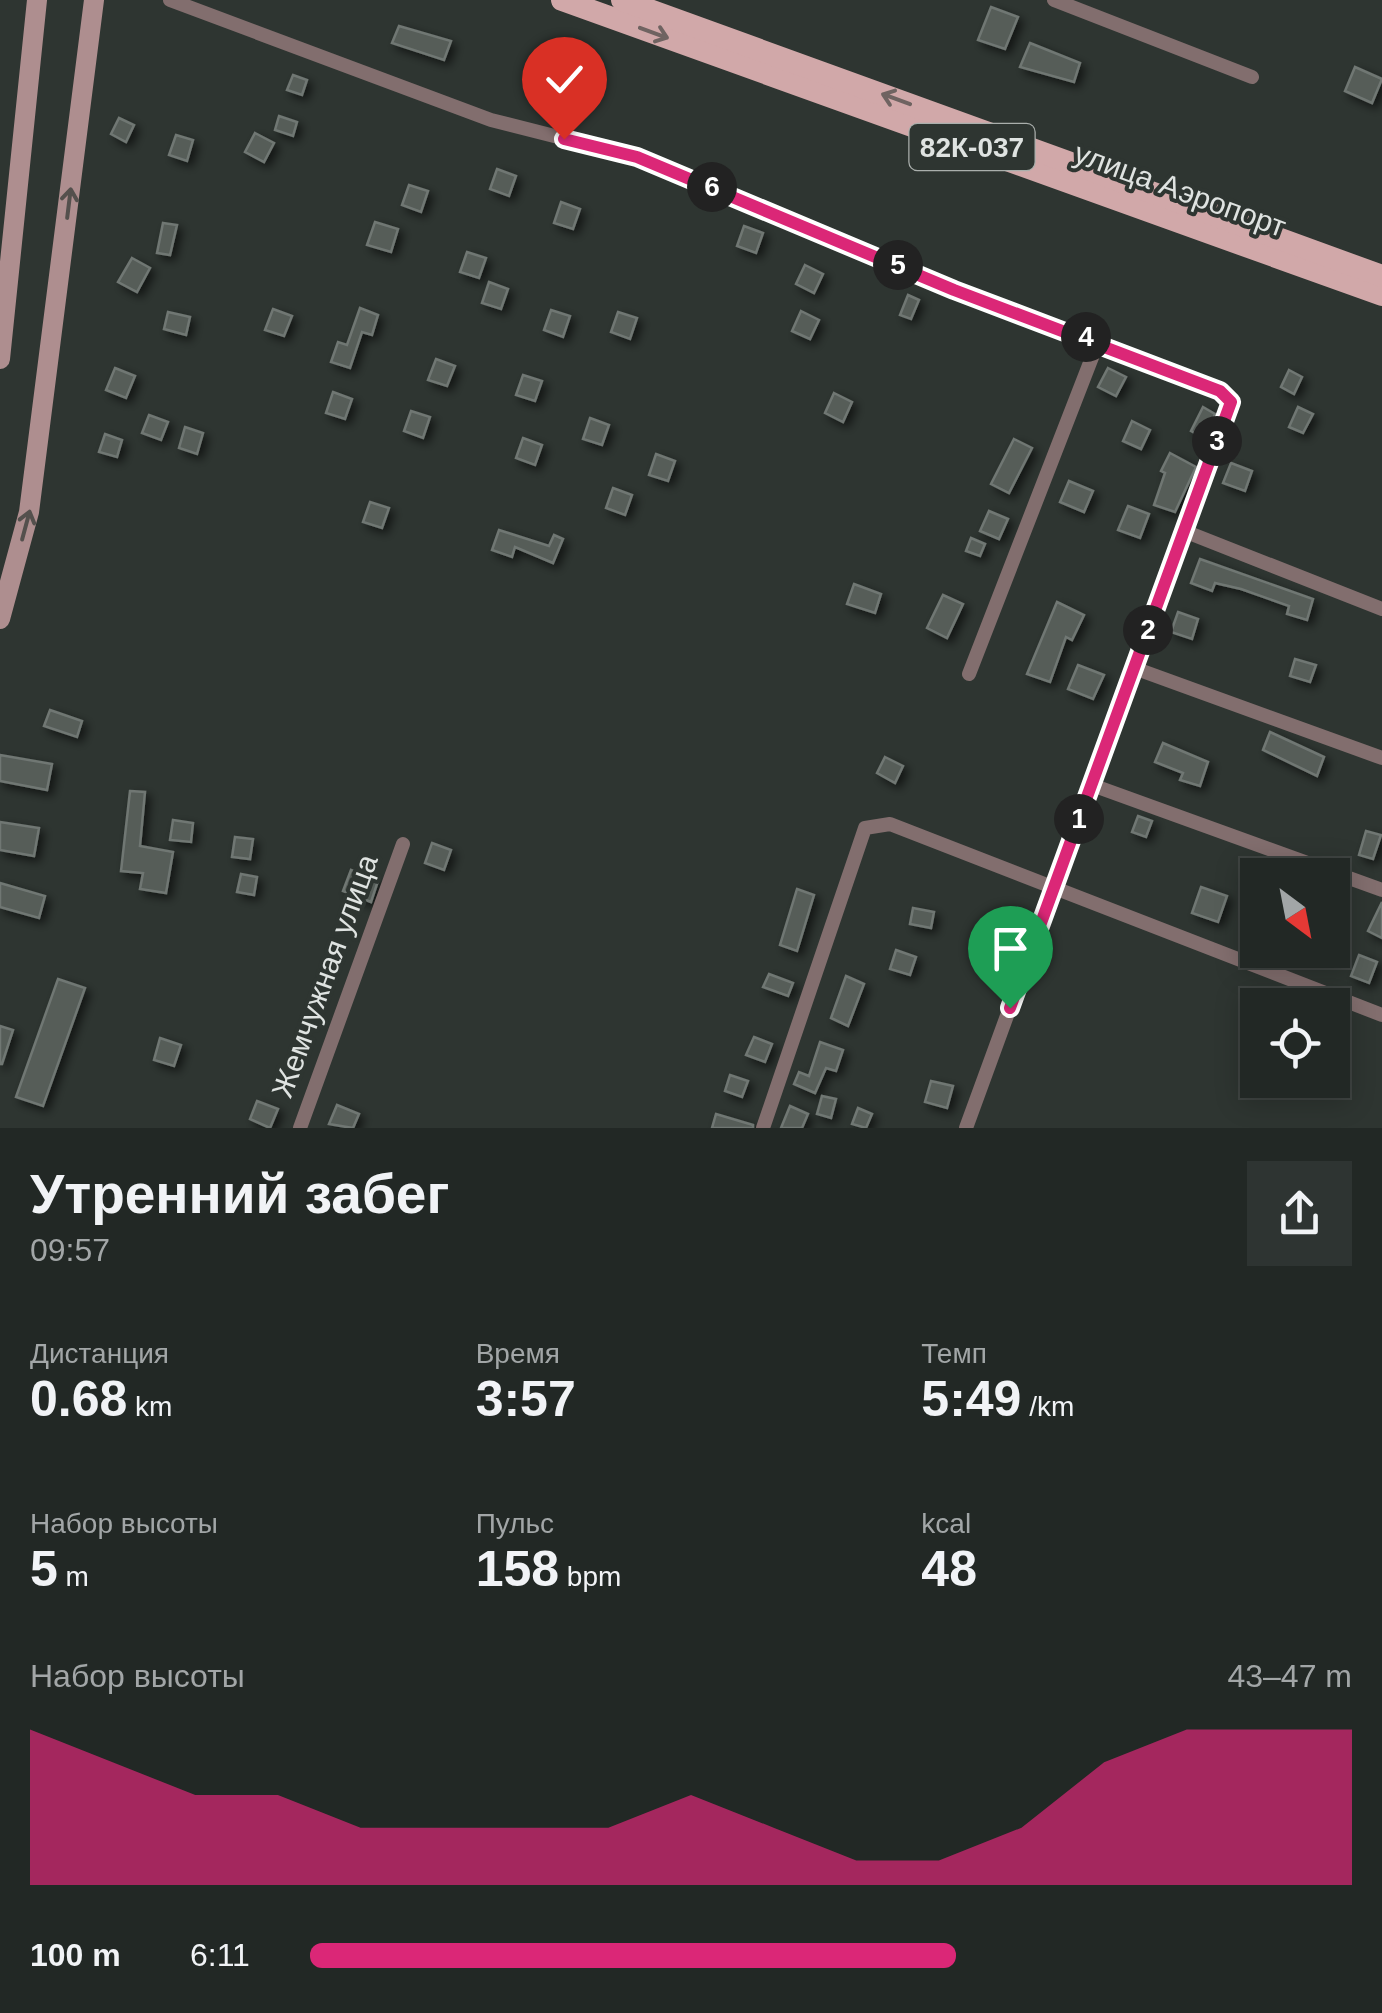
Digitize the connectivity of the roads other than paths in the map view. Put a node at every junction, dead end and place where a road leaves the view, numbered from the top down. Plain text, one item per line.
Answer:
1 (37, 0) edge
2 (94, 0) edge
3 (170, 0) edge
4 (562, 0) edge
5 (622, 0) edge
6 (1054, 0) edge
7 (1252, 76) dead end
8 (1382, 276) edge
9 (1382, 294) edge
10 (2, 332) edge
11 (1098, 342) junction
12 (0, 359) edge
13 (1184, 530) junction
14 (1382, 609) edge
15 (0, 620) edge
16 (1134, 668) junction
17 (969, 674) dead end
18 (1382, 758) edge
19 (1092, 786) junction
20 (402, 844) dead end
21 (1054, 889) junction
22 (1382, 890) edge
23 (1382, 1015) edge
24 (300, 1128) edge
25 (762, 1128) edge
26 (966, 1128) edge

1 - 10 main road
15 -> 2 main road
3 - 11 street
4 -> 9 main road, улица Аэропорт / 82К-037
8 -> 5 main road, улица Аэропорт
6 - 7 street
10 - 12 main road
11 - 13 street
11 - 17 street
13 - 14 street
13 - 16 street
16 - 18 street
16 - 19 street
19 - 21 street
19 - 22 street
20 - 24 street, Жемчужная улица
21 - 23 street
21 - 25 street
21 - 26 street

